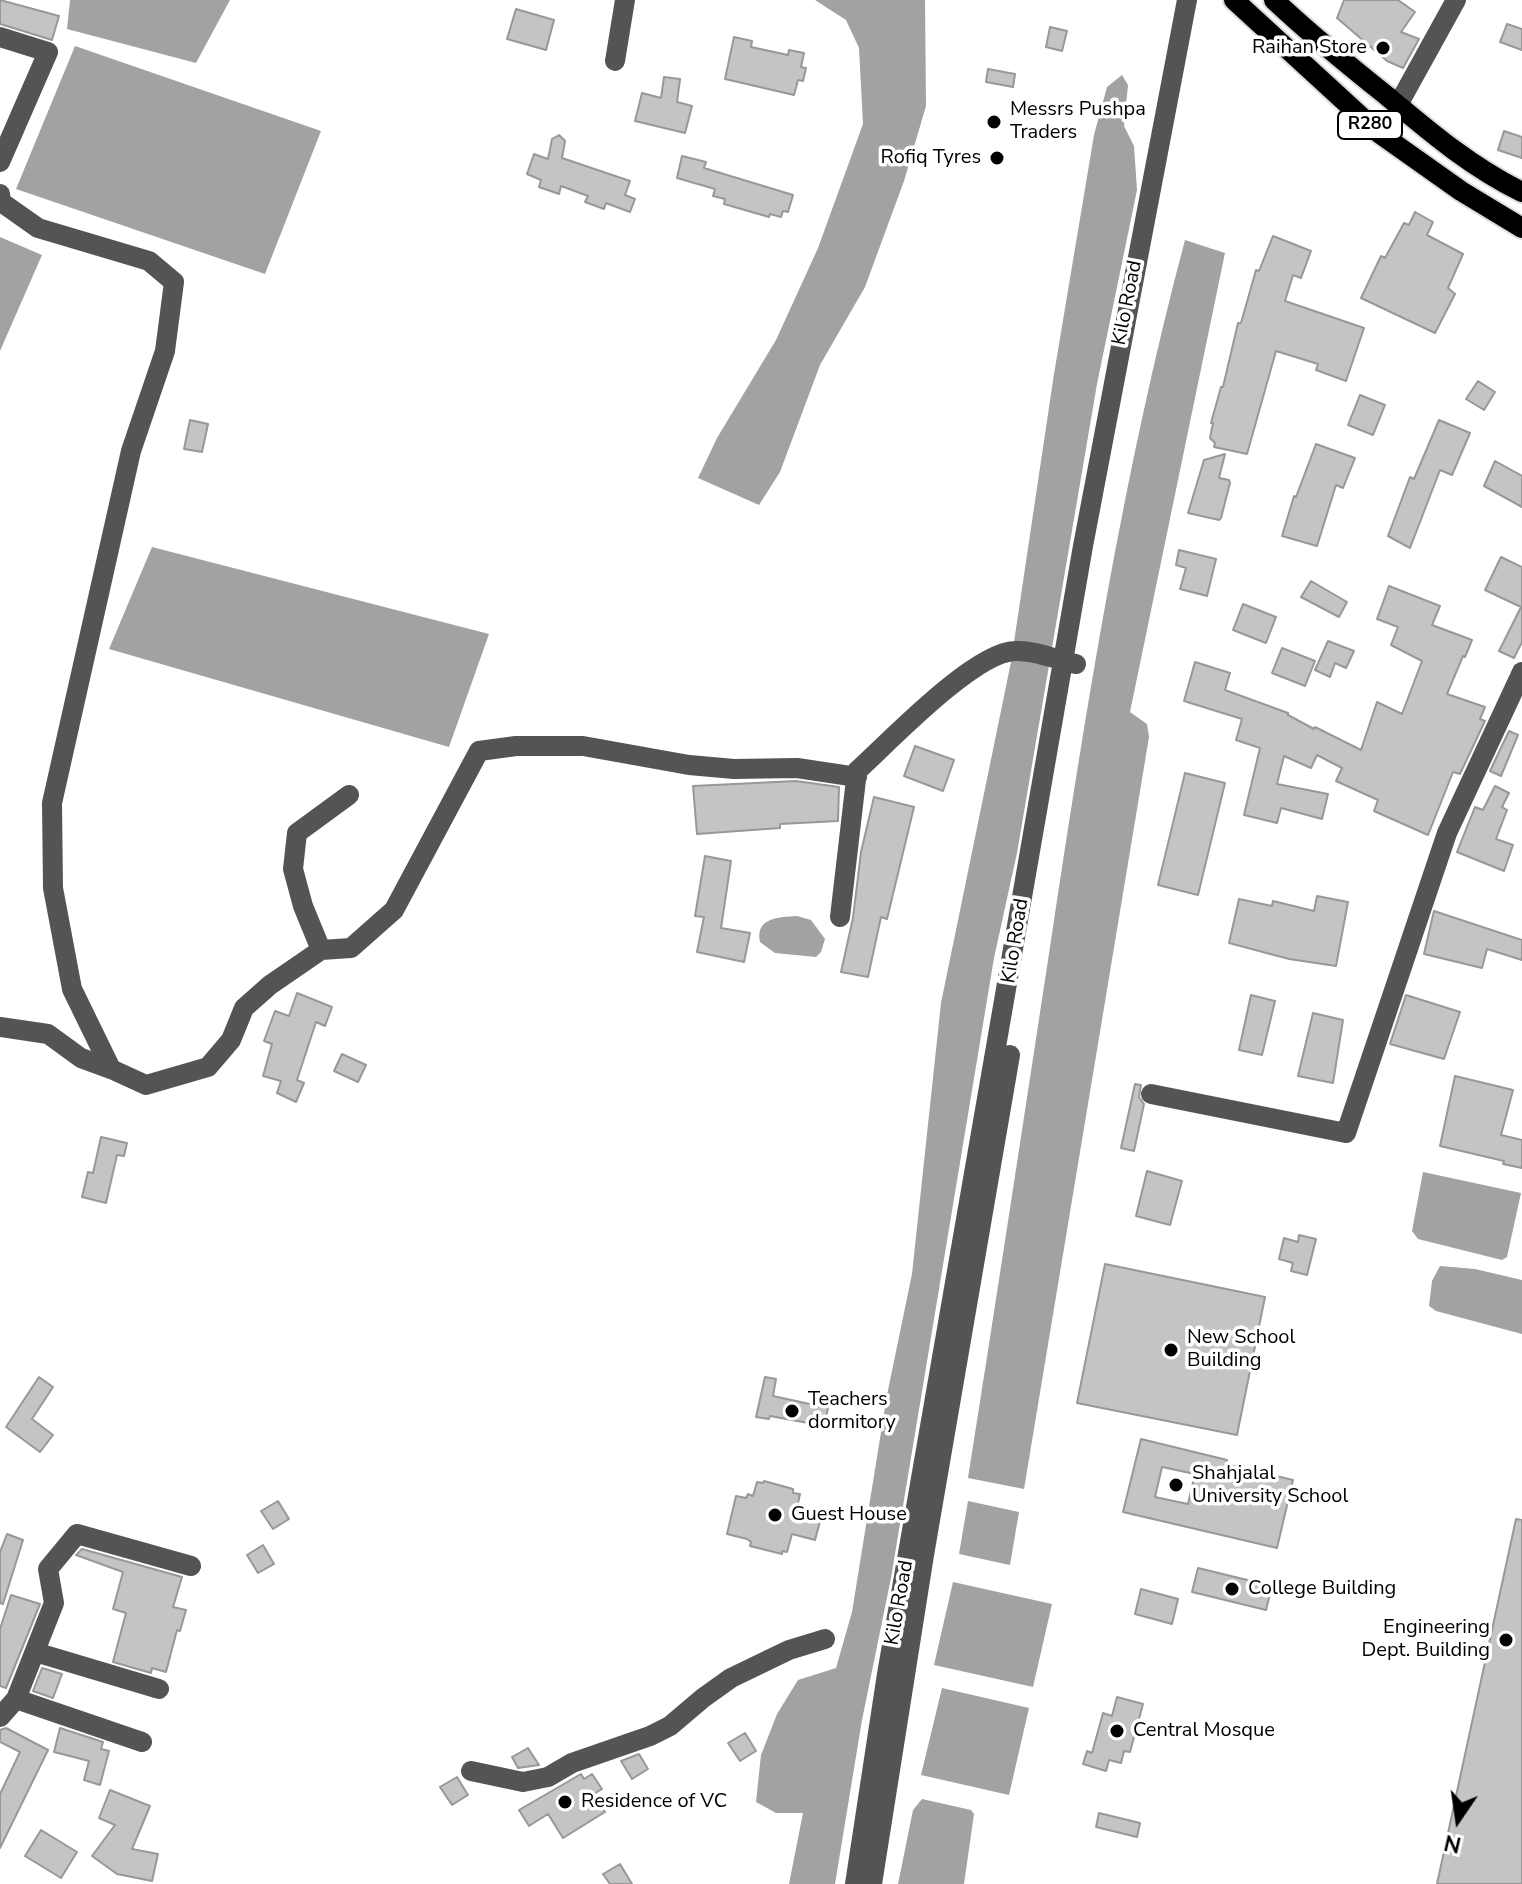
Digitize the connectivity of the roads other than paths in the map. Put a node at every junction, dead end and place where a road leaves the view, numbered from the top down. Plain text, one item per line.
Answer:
1 (625, 0) edge
2 (1187, 0) edge
3 (1201, 0) edge
4 (1234, 0) edge
5 (1274, 0) edge
6 (1456, 0) edge
7 (0, 37) edge
8 (615, 61) dead end
9 (1398, 105) junction
10 (0, 162) edge
11 (1522, 192) edge
12 (0, 194) edge
13 (1522, 228) edge
14 (1070, 662) junction
15 (1522, 672) edge
16 (857, 777) junction
17 (349, 795) dead end
18 (840, 917) dead end
19 (321, 950) junction
20 (0, 1027) edge
21 (111, 1069) junction
22 (1151, 1094) dead end
23 (191, 1566) dead end
24 (825, 1639) dead end
25 (35, 1652) junction
26 (159, 1689) dead end
27 (16, 1699) junction
28 (0, 1717) edge
29 (142, 1742) dead end
30 (471, 1771) dead end
31 (855, 1884) edge
32 (872, 1884) edge

1 - 8 street
2 - 14 street, Kilo Road
3 - 14 street, Kilo Road
4 - 13 main road, R280
5 - 9 main road, R280
6 - 9 street
7 - 10 street
9 - 11 main road, R280
12 - 21 street
14 - 16 street
14 - 31 street, Kilo Road
14 - 32 street, Kilo Road
15 - 22 street
16 - 18 street
16 - 19 street
17 - 19 street
19 - 21 street
20 - 21 street
23 - 25 street
24 - 30 street
25 - 26 street
25 - 27 street
27 - 28 street
27 - 29 street

